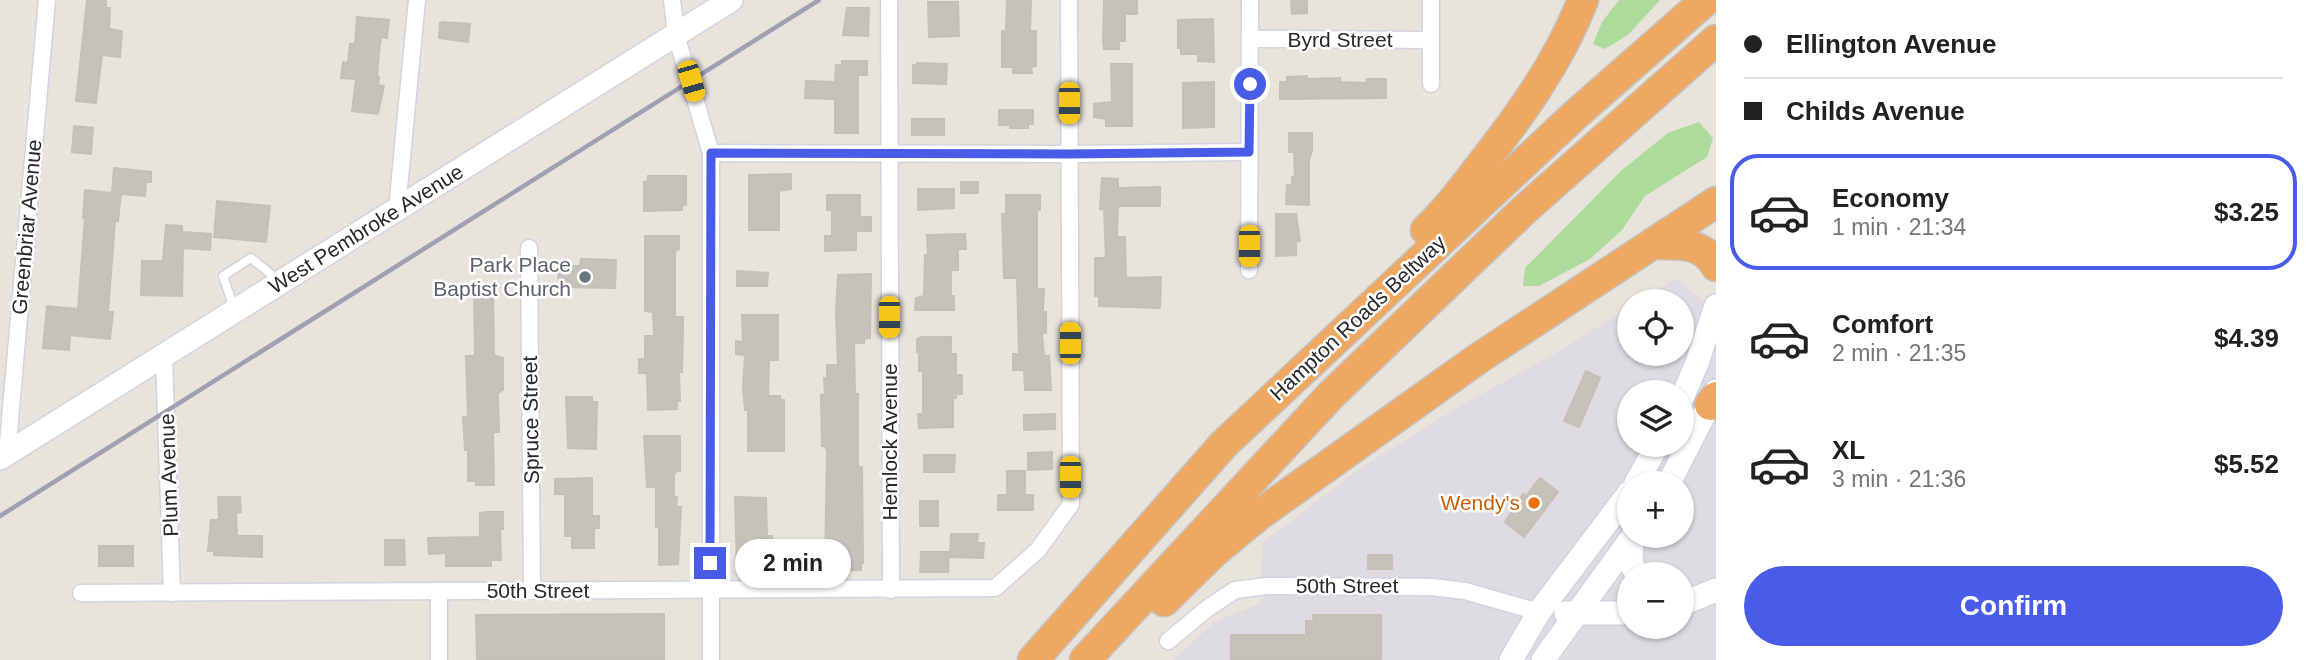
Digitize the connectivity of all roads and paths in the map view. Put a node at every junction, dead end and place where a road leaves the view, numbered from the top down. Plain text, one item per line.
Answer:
1 (47, 0) edge
2 (417, 0) edge
3 (671, 0) edge
4 (731, 0) edge
5 (889, 0) edge
6 (1069, 0) edge
7 (1251, 0) edge
8 (1431, 0) edge
9 (1583, 0) edge
10 (1706, 0) edge
11 (676, 35) junction
12 (1250, 39) junction
13 (1431, 40) junction
14 (1712, 44) edge
15 (1431, 84) dead end
16 (1249, 152) junction
17 (711, 153) junction
18 (888, 154) junction
19 (1069, 154) junction
20 (1716, 202) edge
21 (397, 209) junction
22 (1652, 244) junction
23 (529, 248) dead end
24 (1716, 266) edge
25 (1249, 270) dead end
26 (281, 282) junction
27 (1716, 306) edge
28 (235, 311) junction
29 (164, 357) junction
30 (1706, 398) edge
31 (1224, 444) junction
32 (4, 456) edge
33 (1674, 471) edge
34 (1617, 509) edge
35 (1624, 548) edge
36 (710, 590) junction
37 (891, 590) junction
38 (439, 591) junction
39 (533, 591) junction
40 (81, 593) dead end
41 (172, 593) junction
42 (1539, 612) junction
43 (1575, 613) junction
44 (1617, 613) edge
45 (1168, 641) dead end
46 (439, 660) edge
47 (711, 660) edge
48 (1033, 660) edge
49 (1085, 660) edge
50 (1109, 660) edge
51 (1511, 660) edge
52 (1543, 660) edge

1 - 32 street, Greenbriar Avenue
2 - 21 street
3 - 11 street
4 - 11 main road, West Pembroke Avenue
5 - 18 street, Hemlock Avenue
6 - 19 street
7 - 12 street
8 - 13 street
9 - 31 highway
10 - 31 highway, Hampton Roads Beltway
11 - 17 street
11 - 21 main road, West Pembroke Avenue
12 - 13 street, Byrd Street
12 - 16 street
13 - 15 street
14 - 49 highway, Hampton Roads Beltway
16 - 19 street
16 - 25 street
17 - 18 street
17 - 36 street
18 - 19 street
18 - 37 street, Hemlock Avenue
19 - 37 street, 50th Street
20 - 22 highway
21 - 26 main road, West Pembroke Avenue
22 - 24 highway
22 - 50 highway
23 - 39 street, Spruce Street
26 - 28 main road, West Pembroke Avenue
26 - 28 lane
27 - 30 main road
28 - 29 main road, West Pembroke Avenue
29 - 32 main road, West Pembroke Avenue
29 - 41 street, Plum Avenue
30 - 33 main road
31 - 48 highway, Hampton Roads Beltway
34 - 42 main road
35 - 43 main road
36 - 37 street, 50th Street
36 - 39 street, 50th Street
36 - 47 street
38 - 39 street, 50th Street
38 - 41 street, 50th Street
38 - 46 street
40 - 41 street, 50th Street
42 - 43 main road
42 - 45 street, 50th Street
42 - 51 main road
43 - 44 main road
43 - 52 main road

